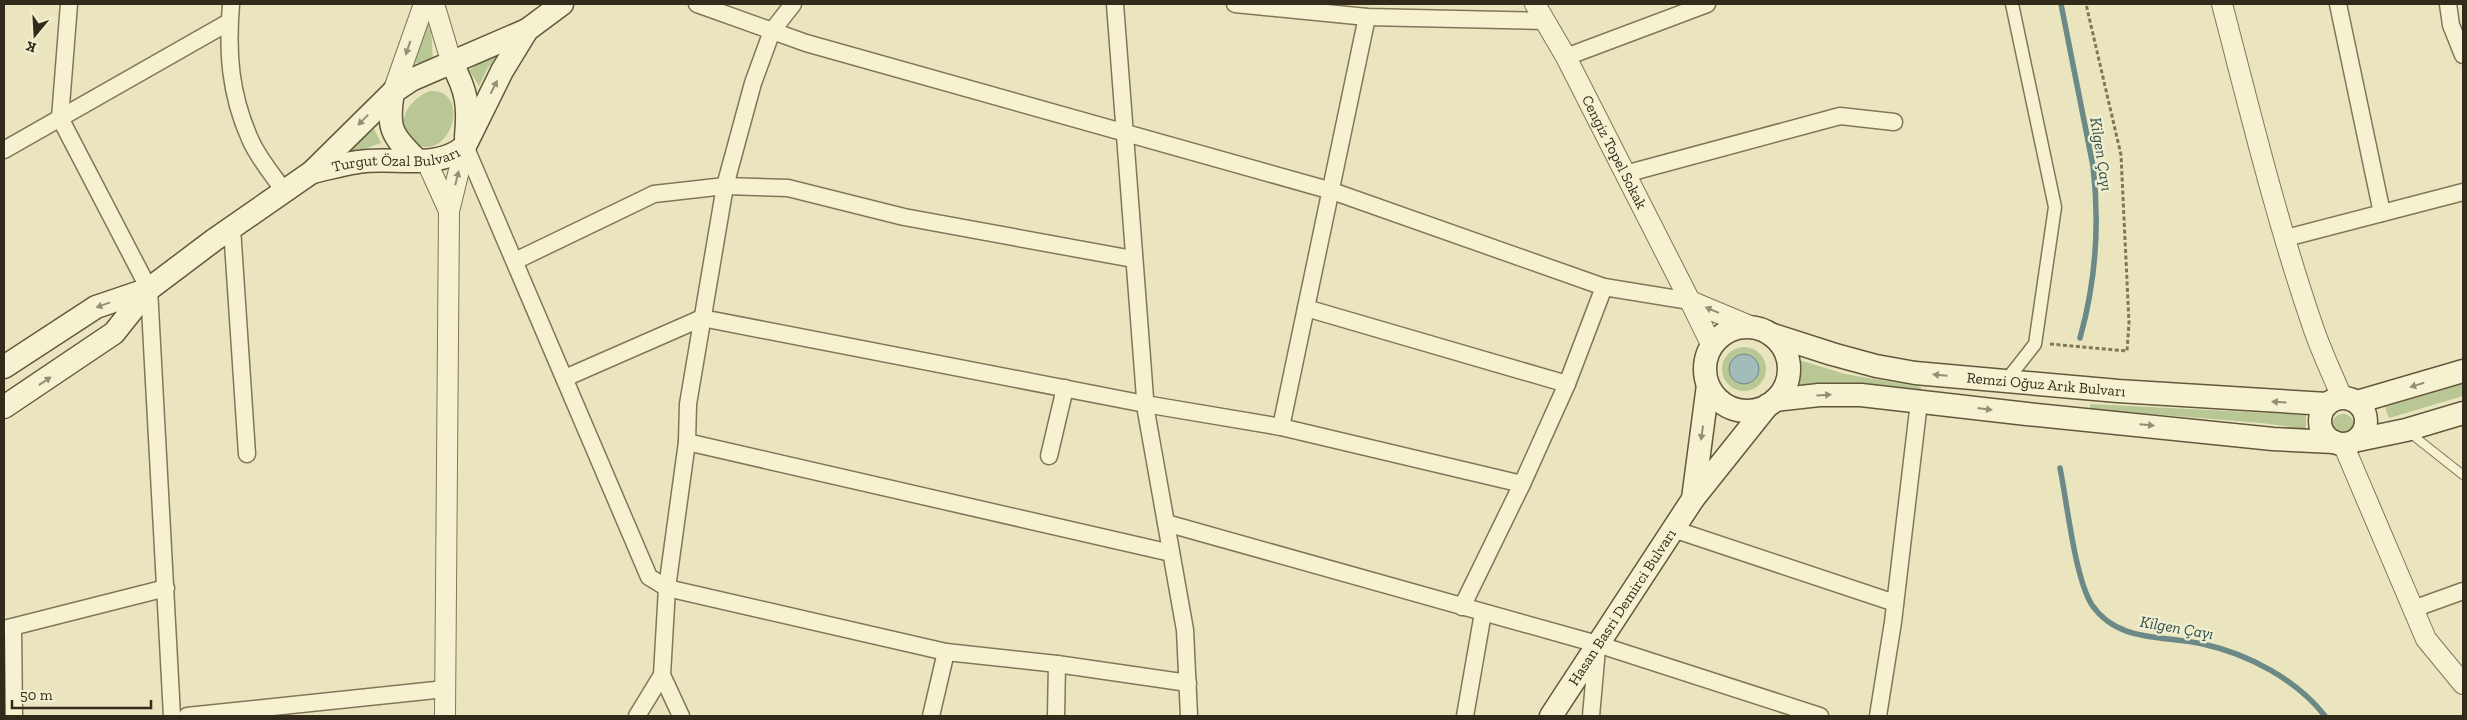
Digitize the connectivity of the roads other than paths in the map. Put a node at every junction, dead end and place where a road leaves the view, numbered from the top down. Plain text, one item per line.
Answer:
1 (69, 4) edge
2 (230, 4) edge
3 (424, 4) edge
4 (434, 4) edge
5 (562, 4) edge
6 (697, 4) edge
7 (793, 4) edge
8 (1115, 4) edge
9 (1235, 4) edge
10 (1535, 4) edge
11 (1708, 4) edge
12 (2012, 4) edge
13 (2222, 4) edge
14 (2338, 4) edge
15 (2448, 4) edge
16 (1674, 10) edge
17 (1367, 17) junction
18 (1545, 21) junction
19 (229, 22) junction
20 (526, 30) junction
21 (772, 31) junction
22 (2463, 55) edge
23 (1566, 57) junction
24 (452, 64) junction
25 (393, 92) junction
26 (60, 118) junction
27 (1894, 122) dead end
28 (1124, 132) junction
29 (466, 146) junction
30 (4, 150) edge
31 (422, 160) junction
32 (312, 172) junction
33 (1625, 174) junction
34 (725, 186) junction
35 (284, 191) junction
36 (1332, 191) junction
37 (2463, 192) edge
38 (449, 211) junction
39 (2382, 213) junction
40 (232, 228) junction
41 (2286, 238) junction
42 (1134, 259) junction
43 (515, 261) junction
44 (1604, 287) junction
45 (149, 289) junction
46 (1690, 301) junction
47 (1306, 308) junction
48 (702, 318) junction
49 (1764, 331) junction
50 (1712, 346) junction
51 (4, 367) edge
52 (2463, 371) edge
53 (565, 378) junction
54 (2006, 381) junction
55 (1567, 384) junction
56 (1708, 385) junction
57 (1065, 388) junction
58 (2342, 401) junction
59 (1919, 402) junction
60 (1771, 403) junction
61 (1145, 404) junction
62 (4, 407) edge
63 (2463, 413) edge
64 (1281, 427) junction
65 (2406, 430) junction
66 (687, 442) junction
67 (2345, 442) junction
68 (246, 454) dead end
69 (1049, 456) dead end
70 (2463, 475) edge
71 (1522, 484) junction
72 (1693, 499) junction
73 (1166, 522) junction
74 (1673, 529) junction
75 (1171, 553) junction
76 (166, 588) junction
77 (667, 588) junction
78 (2463, 592) edge
79 (1895, 603) junction
80 (1462, 607) junction
81 (2413, 609) junction
82 (1483, 613) junction
83 (8, 628) edge
84 (1597, 644) junction
85 (946, 652) junction
86 (1057, 664) junction
87 (662, 676) junction
88 (1188, 683) junction
89 (2463, 684) edge
90 (445, 689) junction
91 (14, 716) edge
92 (172, 716) edge
93 (187, 716) edge
94 (445, 716) edge
95 (637, 716) edge
96 (682, 716) edge
97 (931, 716) edge
98 (1056, 716) edge
99 (1189, 716) edge
100 (1465, 716) edge
101 (1551, 716) edge
102 (1591, 716) edge
103 (1820, 716) edge
104 (1878, 716) edge

1 - 26 street
2 - 19 street
3 -> 25 street
4 - 24 street
5 - 20 main road, Turgut Özal Bulvarı
6 - 21 street
7 - 21 street
8 - 28 street
9 - 17 street
10 - 18 street, Cengiz Topel Sokak
11 - 16 street
12 - 54 street
13 - 41 street
14 - 39 street
15 - 22 street
16 - 23 street
17 - 18 street
17 - 36 street
18 - 23 street, Cengiz Topel Sokak
19 - 26 street
19 - 35 street
20 - 24 main road, Turgut Özal Bulvarı
29 -> 20 main road, Turgut Özal Bulvarı
21 - 28 street
21 - 34 street
23 - 33 street, Cengiz Topel Sokak
24 - 25 main road, Turgut Özal Bulvarı
24 - 29 main road
25 - 31 main road
25 -> 32 main road, Turgut Özal Bulvarı
26 - 30 street
26 - 45 street
27 - 33 street
28 - 36 street
28 - 42 street
29 - 31 main road, Turgut Özal Bulvarı
38 -> 29 street
29 - 43 street
31 - 32 main road, Turgut Özal Bulvarı
31 - 38 street
32 - 35 main road, Turgut Özal Bulvarı
33 - 46 street, Cengiz Topel Sokak
34 - 42 street
34 - 43 street
34 - 48 street
35 - 40 main road, Turgut Özal Bulvarı
36 - 44 street
36 - 47 street
37 - 39 street
38 - 90 street
39 - 41 street
40 - 45 main road, Turgut Özal Bulvarı
40 - 68 street
41 - 58 street
42 - 61 street
43 - 53 street
44 - 46 street
44 - 55 street
45 -> 51 main road, Turgut Özal Bulvarı
62 -> 45 main road, Turgut Özal Bulvarı
45 - 76 street
49 -> 46 street
46 - 50 street, Cengiz Topel Sokak
47 - 55 street
47 - 64 street
48 - 53 street
48 - 57 street
48 - 66 street
49 - 50 main road, Remzi Oğuz Arık Bulvarı
54 -> 49 main road, Remzi Oğuz Arık Bulvarı
49 - 60 main road
50 - 56 main road
52 -> 58 main road, Remzi Oğuz Arık Bulvarı
53 - 77 street
58 -> 54 main road, Remzi Oğuz Arık Bulvarı
55 - 71 street
56 - 60 main road, Remzi Oğuz Arık Bulvarı
56 -> 72 main road, Hasan Basri Demirci Bulvarı
57 - 61 street
57 - 69 street
58 - 67 main road
58 - 67 main road
60 -> 59 main road, Remzi Oğuz Arık Bulvarı
59 -> 67 main road, Remzi Oğuz Arık Bulvarı
59 - 79 street
60 - 72 main road, Hasan Basri Demirci Bulvarı
61 - 64 street
61 - 73 street
63 - 65 main road, Remzi Oğuz Arık Bulvarı
64 - 71 street
65 - 67 main road, Remzi Oğuz Arık Bulvarı
65 - 70 lane
66 - 75 street
66 - 77 street
67 - 81 street
71 - 80 street
72 - 74 main road, Hasan Basri Demirci Bulvarı
73 - 75 street
73 - 80 street
74 - 79 street
74 - 84 main road, Hasan Basri Demirci Bulvarı
75 - 88 street
76 - 83 street
76 - 92 street
77 - 85 street
77 - 87 street
78 - 81 street
79 - 104 street
80 - 82 street
81 - 89 street
82 - 84 street
82 - 100 street
83 - 91 street
84 - 101 main road, Hasan Basri Demirci Bulvarı
84 - 102 street
84 - 103 street
85 - 86 street
85 - 97 street
86 - 88 street
86 - 98 street
87 - 95 street
87 - 96 street
88 - 99 street
90 - 93 street
90 - 94 street

